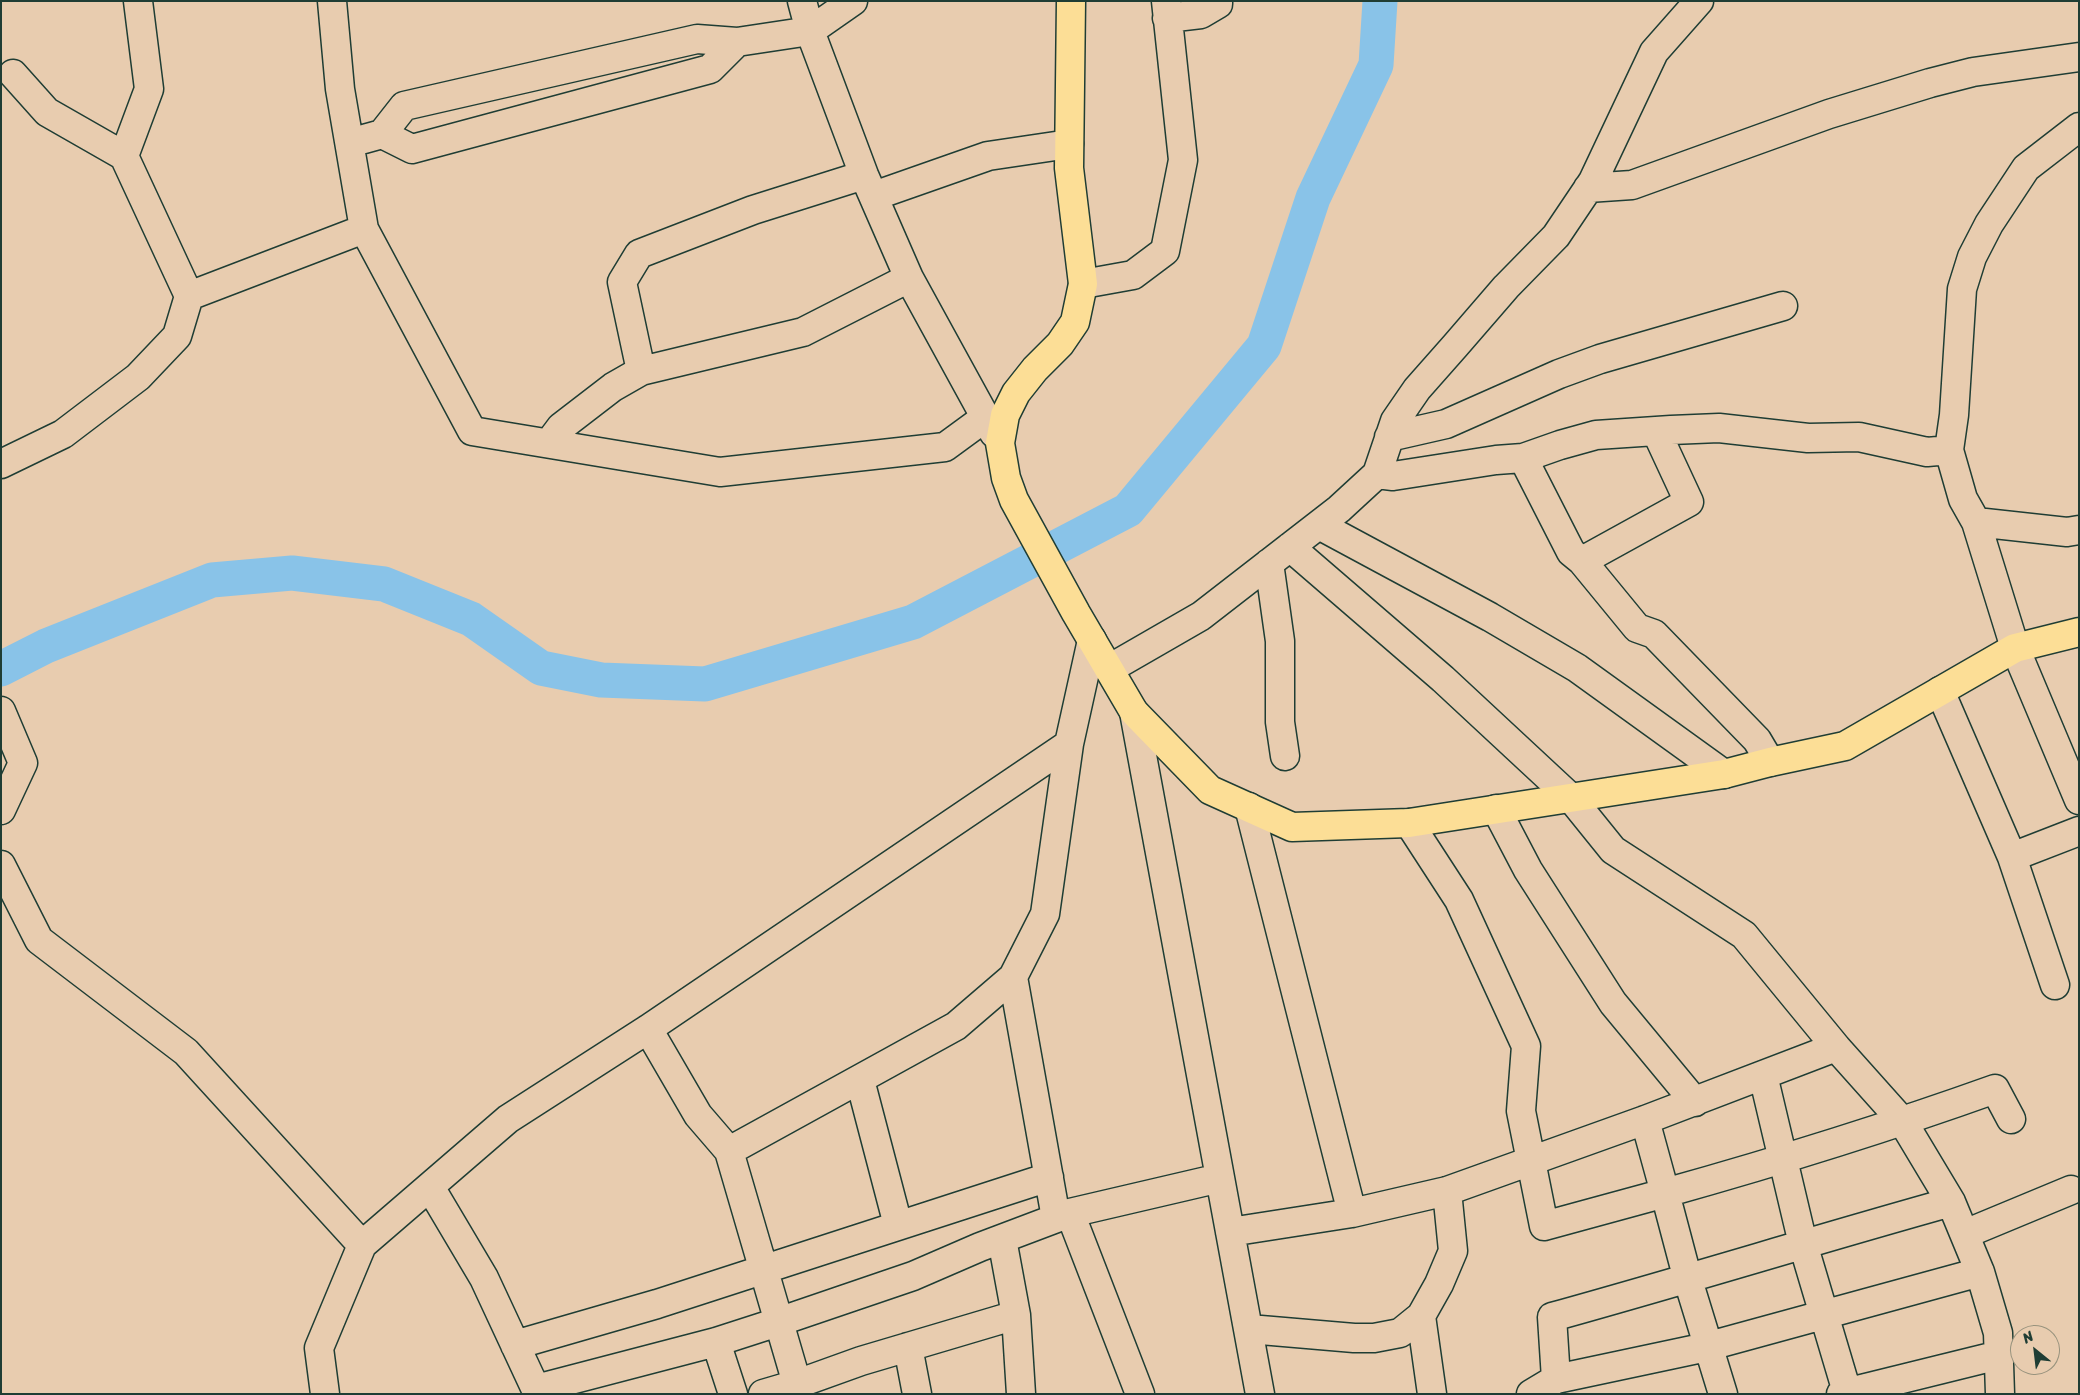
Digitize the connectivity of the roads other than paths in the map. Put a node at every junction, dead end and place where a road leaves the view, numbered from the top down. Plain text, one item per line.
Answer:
1 (138, 1) edge
2 (332, 1) edge
3 (802, 1) edge
4 (853, 1) edge
5 (1071, 1) edge
6 (1218, 1) edge
7 (1699, 1) edge
8 (1166, 10) edge
9 (810, 31) junction
10 (737, 42) junction
11 (2079, 57) edge
12 (13, 74) dead end
13 (2079, 126) edge
14 (382, 134) junction
15 (349, 143) junction
16 (1069, 144) junction
17 (124, 156) junction
18 (869, 185) junction
19 (1588, 188) junction
20 (364, 229) junction
21 (910, 278) junction
22 (1083, 284) junction
23 (189, 296) junction
24 (1783, 306) dead end
25 (642, 371) junction
26 (986, 417) junction
27 (1656, 431) junction
28 (1389, 437) junction
29 (549, 443) junction
30 (1000, 443) junction
31 (1950, 450) junction
32 (1523, 458) junction
33 (1, 464) edge
34 (1377, 474) junction
35 (1976, 522) junction
36 (1319, 525) junction
37 (2079, 530) edge
38 (1280, 555) junction
39 (1582, 561) junction
40 (2079, 632) edge
41 (1092, 640) junction
42 (2015, 648) junction
43 (1109, 669) junction
44 (1940, 692) junction
45 (1134, 712) junction
46 (3, 715) edge
47 (1069, 744) junction
48 (1285, 756) dead end
49 (1770, 762) junction
50 (1724, 774) junction
51 (1571, 798) junction
52 (2079, 800) edge
53 (1249, 807) junction
54 (1496, 809) junction
55 (1, 810) edge
56 (1408, 823) junction
57 (2079, 831) edge
58 (2012, 857) junction
59 (1, 865) edge
60 (1014, 977) junction
61 (2055, 985) dead end
62 (648, 1029) junction
63 (1836, 1047) junction
64 (1763, 1075) junction
65 (860, 1080) junction
66 (1695, 1102) junction
67 (2011, 1119) dead end
68 (1645, 1120) junction
69 (1903, 1122) junction
70 (729, 1151) junction
71 (1530, 1160) junction
72 (1783, 1160) junction
73 (1049, 1177) junction
74 (1220, 1178) junction
75 (430, 1187) junction
76 (2071, 1190) dead end
77 (1447, 1191) junction
78 (1665, 1192) junction
79 (1952, 1202) junction
80 (1352, 1213) junction
81 (1063, 1216) junction
82 (898, 1225) junction
83 (1230, 1232) junction
84 (1965, 1234) junction
85 (1002, 1238) junction
86 (1803, 1244) junction
87 (362, 1245) junction
88 (764, 1269) junction
89 (1980, 1272) junction
90 (1688, 1280) junction
91 (1825, 1314) junction
92 (1016, 1315) junction
93 (1421, 1316) junction
94 (778, 1322) junction
95 (1249, 1329) junction
96 (716, 1342) junction
97 (515, 1345) junction
98 (1710, 1346) junction
99 (908, 1347) junction
100 (1999, 1355) junction
101 (1556, 1379) junction
102 (798, 1389) edge
103 (537, 1392) edge
104 (1844, 1393) edge
105 (325, 1394) edge
106 (733, 1394) edge
107 (763, 1394) edge
108 (917, 1394) edge
109 (1021, 1394) edge
110 (1140, 1394) edge
111 (1260, 1394) edge
112 (1432, 1394) edge
113 (1531, 1394) edge
114 (1723, 1394) edge
115 (2000, 1394) edge

1 - 17 street
2 - 15 street
3 - 9 street
4 - 9 street
5 - 16 main road
6 - 8 street
7 - 19 street
8 - 22 street
9 - 10 street
9 - 18 street
10 - 14 street
10 - 14 street
11 - 19 street
12 - 17 street
13 - 31 street
14 - 15 street
15 - 20 street
16 - 18 street
16 - 22 main road
17 - 23 street
18 - 21 street
18 - 25 street
19 - 28 street
20 - 23 street
20 - 29 street
21 - 25 street
21 - 26 street
22 - 30 main road
23 - 33 street
24 - 28 street
25 - 29 street
26 - 29 street
26 - 30 street
27 - 31 street
27 - 32 street
27 - 39 street
28 - 34 street
30 - 41 main road
31 - 35 street
32 - 34 street
32 - 39 street
34 - 36 street
35 - 37 street
35 - 42 street
36 - 38 street
36 - 50 street
38 - 43 street
38 - 48 street
38 - 51 street
39 - 49 street
40 - 42 main road
41 - 43 main road
41 - 47 street
42 - 44 main road
42 - 52 street
43 - 45 main road
44 - 49 main road
44 - 58 street
45 - 53 main road
45 - 74 street
46 - 55 street
47 - 60 street
47 - 62 street
49 - 50 main road
50 - 51 main road
51 - 54 main road
51 - 63 street
53 - 56 main road
53 - 80 street
54 - 56 main road
54 - 66 street
56 - 71 street
57 - 58 street
58 - 61 street
59 - 87 street
60 - 65 street
60 - 73 street
62 - 70 street
62 - 75 street
63 - 64 street
63 - 69 street
64 - 66 street
64 - 72 street
65 - 70 street
65 - 82 street
66 - 68 street
67 - 69 street
68 - 71 street
68 - 78 street
69 - 72 street
69 - 79 street
70 - 88 street
71 - 77 street
71 - 78 street
72 - 78 street
72 - 86 street
73 - 81 street
73 - 82 street
74 - 81 street
74 - 83 street
75 - 87 street
75 - 97 street
76 - 84 street
77 - 80 street
77 - 93 street
78 - 90 street
79 - 84 street
79 - 86 street
80 - 83 street
81 - 85 street
81 - 110 street
82 - 88 street
83 - 95 street
84 - 89 street
85 - 92 street
85 - 94 street
86 - 90 street
86 - 91 street
87 - 105 street
88 - 94 street
88 - 97 street
89 - 91 street
89 - 100 street
90 - 98 street
90 - 101 street
91 - 98 street
91 - 104 street
92 - 99 street
92 - 109 street
93 - 95 street
93 - 112 street
94 - 96 street
94 - 102 street
95 - 111 street
96 - 103 street
96 - 106 street
97 - 103 street
98 - 101 street
98 - 114 street
99 - 102 street
99 - 108 street
100 - 104 street
100 - 115 street
101 - 113 street
102 - 107 street

